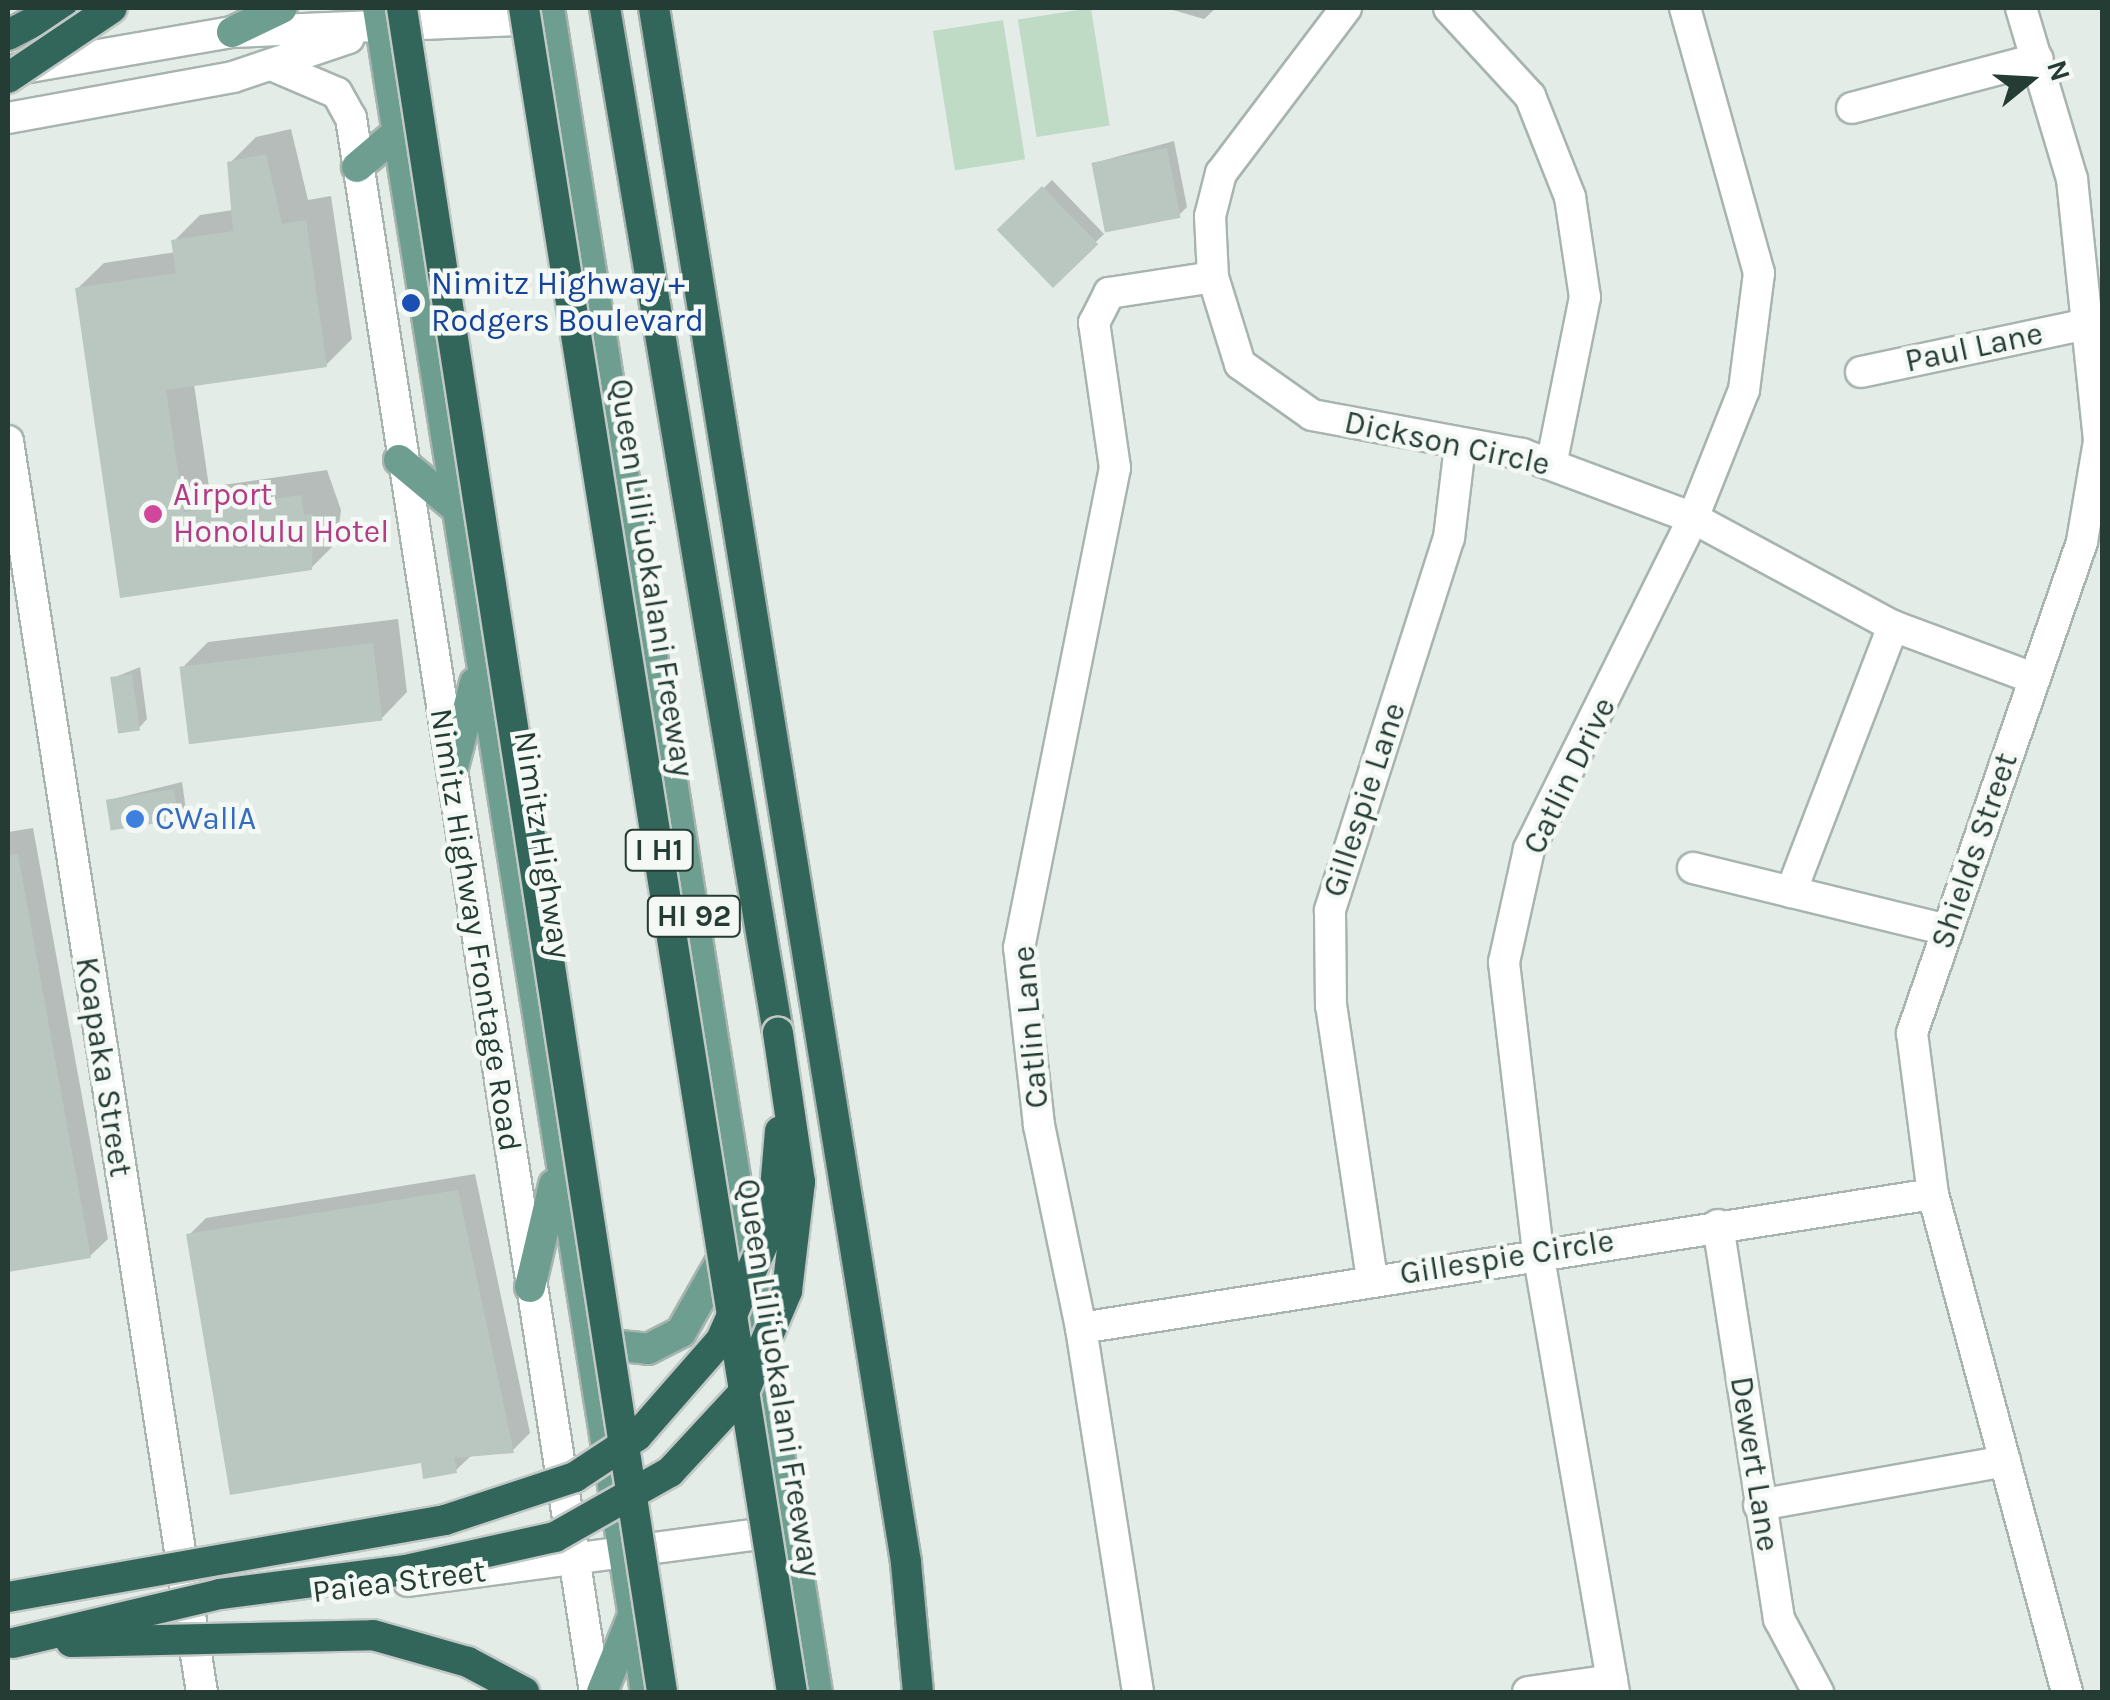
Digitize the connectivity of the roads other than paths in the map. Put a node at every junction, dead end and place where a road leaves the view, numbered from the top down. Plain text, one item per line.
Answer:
1 (60, 8) edge
2 (112, 8) edge
3 (282, 8) edge
4 (402, 8) edge
5 (606, 8) edge
6 (654, 8) edge
7 (1346, 8) edge
8 (1449, 8) edge
9 (1685, 8) edge
10 (2021, 8) edge
11 (542, 11) edge
12 (374, 24) edge
13 (232, 32) junction
14 (8, 36) edge
15 (2038, 60) junction
16 (276, 67) junction
17 (8, 74) edge
18 (1852, 108) dead end
19 (8, 118) edge
20 (397, 132) junction
21 (357, 167) junction
22 (1213, 276) junction
23 (2087, 324) junction
24 (1861, 372) dead end
25 (8, 441) edge
26 (1460, 446) junction
27 (399, 460) junction
28 (1551, 465) junction
29 (454, 506) junction
30 (1693, 518) junction
31 (1893, 626) junction
32 (479, 670) junction
33 (2030, 677) junction
34 (452, 771) junction
35 (1692, 868) dead end
36 (1791, 892) junction
37 (1948, 930) junction
38 (778, 1033) junction
39 (558, 1168) junction
40 (1933, 1194) junction
41 (741, 1214) junction
42 (1718, 1225) junction
43 (1538, 1252) junction
44 (1372, 1280) junction
45 (530, 1287) junction
46 (577, 1287) junction
47 (1082, 1328) junction
48 (2005, 1461) junction
49 (1759, 1505) junction
50 (792, 1530) junction
51 (620, 1554) junction
52 (573, 1561) junction
53 (8, 1597) edge
54 (192, 1606) junction
55 (632, 1618) junction
56 (9, 1642) edge
57 (1613, 1686) edge
58 (202, 1692) edge
59 (524, 1692) edge
60 (598, 1692) edge
61 (646, 1692) edge
62 (662, 1692) edge
63 (792, 1692) edge
64 (816, 1692) edge
65 (918, 1692) edge
66 (1138, 1692) edge
67 (1528, 1692) edge
68 (1818, 1692) edge
69 (2067, 1692) edge

1 - 14 highway
2 - 17 highway, bridge
3 - 13 main road
4 - 62 highway, bridge
5 - 38 highway
6 - 65 highway
7 - 22 street, Dickson Circle
8 - 28 street
9 - 30 street, Catlin Drive
10 - 15 street, Shields Street
11 - 12 street
11 - 41 main road, HI 92
11 - 63 highway, Queen Liliʻuokalani Freeway / I H1, bridge
12 - 13 street
12 - 16 street
12 - 20 main road, Nimitz Highway
13 - 17 street
15 - 18 street
15 - 23 street, Shields Street
16 - 19 street
16 - 21 street, Nimitz Highway Frontage Road
20 - 21 main road
20 - 29 main road, Nimitz Highway
21 - 27 street, Nimitz Highway Frontage Road
22 - 26 street, Dickson Circle
22 - 47 street, Catlin Lane
23 - 24 street, Paul Lane
23 - 33 street, Shields Street
25 - 54 street, Koapaka Street
26 - 28 street, Dickson Circle
26 - 44 street, Gillespie Lane
27 - 29 main road
27 - 34 street, Nimitz Highway Frontage Road
28 - 30 street, Dickson Circle
29 - 32 main road, Nimitz Highway
30 - 31 street, Dickson Circle
30 - 43 street, Catlin Drive
31 - 33 street, Dickson Circle
31 - 36 street
32 - 34 main road
32 - 39 main road, Nimitz Highway
33 - 37 street, Shields Street
34 - 45 street, Nimitz Highway Frontage Road
35 - 36 street
36 - 37 street
37 - 40 street, Shields Street
38 - 53 highway, bridge
38 - 56 highway, bridge
39 - 45 main road
39 - 46 main road, Nimitz Highway
40 - 42 street, Gillespie Circle
40 - 48 street, Shields Street
41 - 46 main road
41 - 50 main road, HI 92
42 - 43 street, Gillespie Circle
42 - 49 street, Dewert Lane
43 - 44 street, Gillespie Circle
43 - 57 street, Catlin Drive
44 - 47 street, Gillespie Circle
45 - 52 street, Nimitz Highway Frontage Road
46 - 51 main road, Nimitz Highway
47 - 66 street, Catlin Lane
48 - 49 street
48 - 69 street, Shields Street
49 - 68 street, Dewert Lane
50 - 51 street, Paiea Street
50 - 64 main road, HI 92
51 - 52 street, Paiea Street
51 - 55 main road, Nimitz Highway
52 - 54 street, Paiea Street
52 - 60 street, Nimitz Highway Frontage Road
54 - 56 street, Paiea Street
54 - 58 street, Koapaka Street
55 - 60 main road
55 - 61 main road, Nimitz Highway
56 - 59 highway, bridge
57 - 67 street

